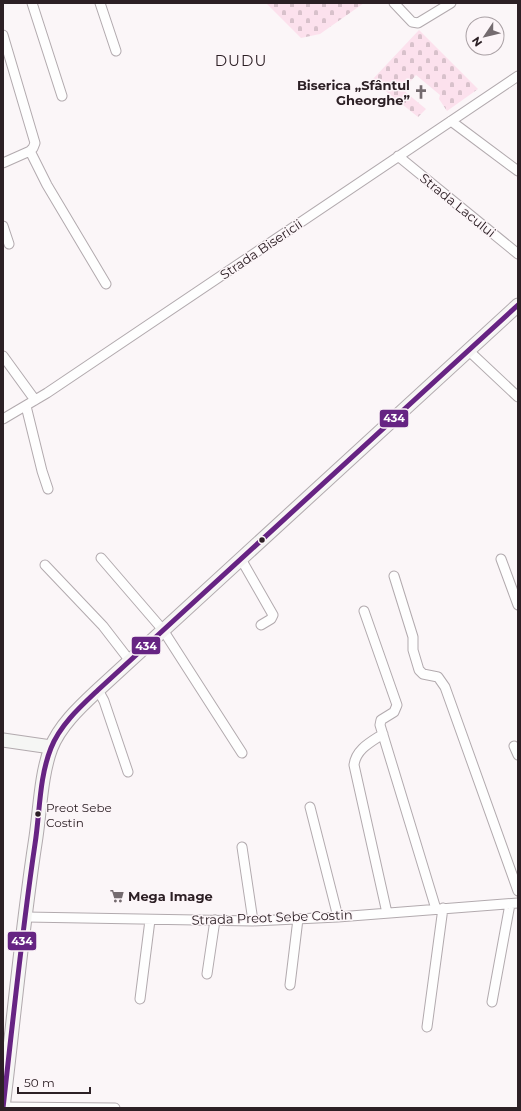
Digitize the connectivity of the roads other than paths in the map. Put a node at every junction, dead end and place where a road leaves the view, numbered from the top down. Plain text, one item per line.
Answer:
1 (32, 3) edge
2 (100, 3) edge
3 (394, 3) edge
4 (451, 3) edge
5 (3, 35) edge
6 (116, 51) dead end
7 (518, 76) edge
8 (62, 96) dead end
9 (450, 120) junction
10 (30, 151) junction
11 (398, 156) junction
12 (3, 163) edge
13 (518, 171) edge
14 (3, 226) edge
15 (9, 244) dead end
16 (518, 254) edge
17 (106, 284) dead end
18 (518, 305) edge
19 (469, 351) junction
20 (3, 356) edge
21 (518, 397) edge
22 (35, 400) junction
23 (26, 406) junction
24 (3, 419) edge
25 (48, 489) dead end
26 (101, 558) dead end
27 (241, 559) junction
28 (501, 559) dead end
29 (45, 565) dead end
30 (394, 576) dead end
31 (518, 605) edge
32 (364, 611) dead end
33 (261, 625) dead end
34 (163, 630) junction
35 (130, 661) junction
36 (98, 690) junction
37 (383, 734) junction
38 (3, 740) edge
39 (51, 747) junction
40 (242, 753) dead end
41 (128, 772) dead end
42 (310, 807) dead end
43 (242, 847) dead end
44 (518, 891) edge
45 (514, 903) edge
46 (440, 908) junction
47 (387, 913) junction
48 (26, 917) junction
49 (338, 917) junction
50 (298, 919) junction
51 (150, 920) junction
52 (216, 920) junction
53 (253, 921) junction
54 (208, 974) dead end
55 (290, 985) dead end
56 (140, 999) dead end
57 (492, 1002) dead end
58 (427, 1027) dead end
59 (3, 1107) edge
60 (115, 1108) edge

1 - 8 street
2 - 6 street
3 - 4 street
5 - 10 street
7 - 9 street, Strada Bisericii
9 - 11 street, Strada Bisericii
9 - 13 street
10 - 12 street
10 - 17 street
11 - 16 street, Strada Lacului
11 - 22 street, Strada Bisericii
14 - 15 street
18 - 19 main road
19 - 21 street
19 - 27 main road
20 - 22 street
22 - 23 street, Strada Bisericii
23 - 24 street, Strada Bisericii
23 - 25 street
26 - 34 street
27 - 33 street
27 - 34 main road
28 - 31 street
29 - 35 street
30 - 44 street
32 - 37 street
34 - 35 main road
34 - 40 street
35 - 36 main road
36 - 39 main road
36 - 41 street
37 - 46 street
37 - 47 street
38 - 39 main road
39 - 48 main road
42 - 49 street
43 - 53 street
45 - 46 street, Strada Preot Sebe Costin
45 - 57 street
46 - 47 street, Strada Preot Sebe Costin
46 - 58 street
47 - 49 street, Strada Preot Sebe Costin
48 - 51 street, Strada Preot Sebe Costin
48 - 59 main road
49 - 50 street, Strada Preot Sebe Costin
50 - 53 street, Strada Preot Sebe Costin
50 - 55 street
51 - 52 street, Strada Preot Sebe Costin
51 - 56 street
52 - 53 street, Strada Preot Sebe Costin
52 - 54 street
59 - 60 street

